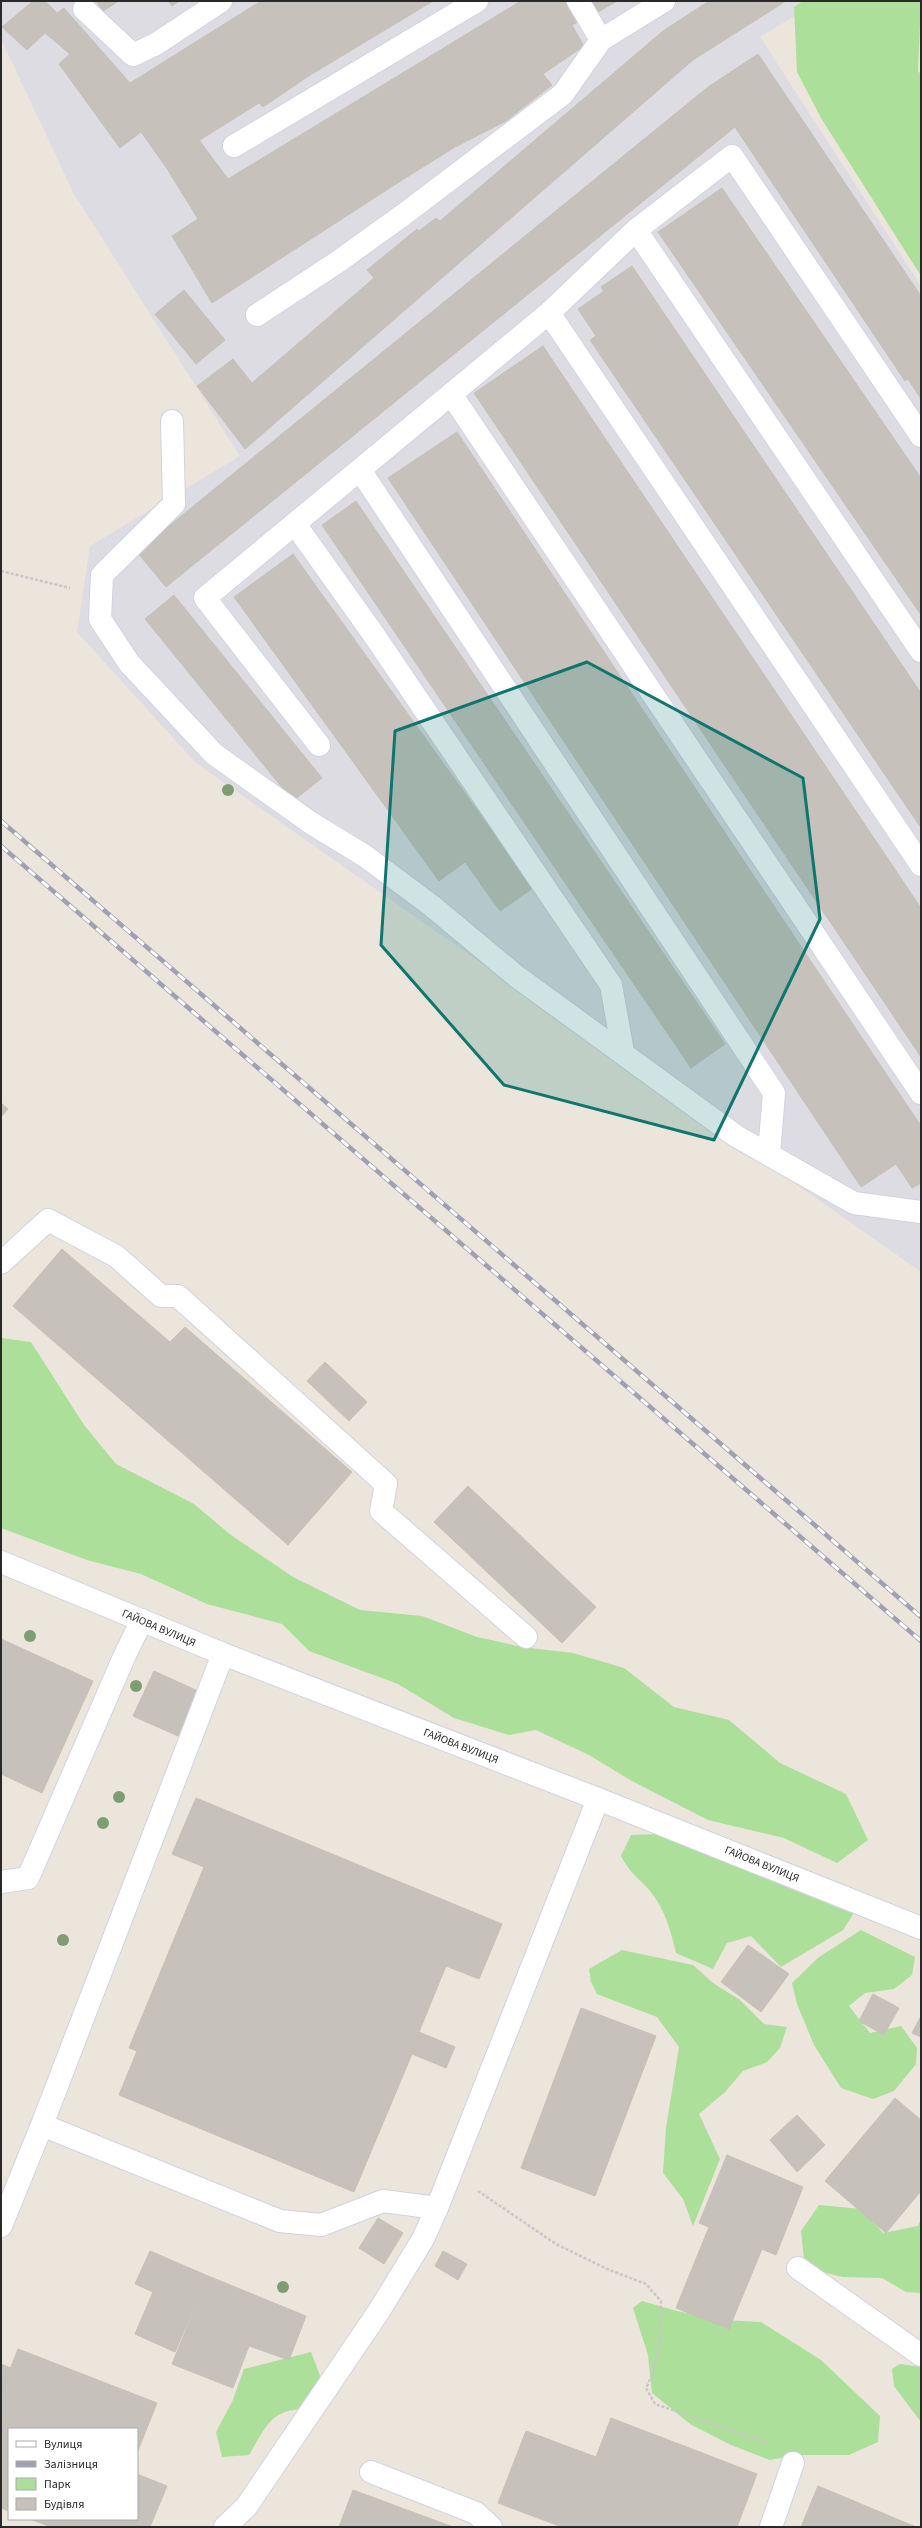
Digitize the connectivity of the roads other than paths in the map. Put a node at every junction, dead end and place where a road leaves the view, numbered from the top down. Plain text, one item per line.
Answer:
1 (221, 1) edge
2 (477, 1) edge
3 (578, 1) edge
4 (664, 1) edge
5 (84, 9) dead end
6 (602, 40) junction
7 (234, 146) dead end
8 (636, 230) junction
9 (549, 313) junction
10 (257, 315) dead end
11 (451, 394) junction
12 (172, 421) dead end
13 (921, 436) edge
14 (360, 470) junction
15 (295, 524) junction
16 (921, 651) edge
17 (320, 745) dead end
18 (921, 865) edge
19 (623, 1052) junction
20 (921, 1093) edge
21 (769, 1154) junction
22 (921, 1212) edge
23 (1, 1263) edge
24 (1, 1562) edge
25 (142, 1620) junction
26 (526, 1637) dead end
27 (223, 1654) junction
28 (598, 1799) junction
29 (1, 1882) edge
30 (921, 1928) edge
31 (42, 2125) junction
32 (437, 2208) junction
33 (1, 2226) edge
34 (798, 2268) dead end
35 (921, 2355) edge
36 (793, 2463) road end
37 (372, 2472) dead end
38 (225, 2527) edge
39 (491, 2527) edge
40 (771, 2527) edge

1 - 5 street
2 - 7 street
3 - 6 street
4 - 6 street
6 - 10 street
8 - 9 street
8 - 13 street
8 - 16 street
9 - 11 street
9 - 18 street
11 - 14 street
11 - 20 street
12 - 19 street
14 - 15 street
14 - 21 street
15 - 17 street
15 - 19 street
19 - 21 street
21 - 22 street
23 - 26 street
24 - 25 street, ГАЙОВА ВУЛИЦЯ
25 - 27 street, ГАЙОВА ВУЛИЦЯ
25 - 29 street
27 - 28 street, ГАЙОВА ВУЛИЦЯ
27 - 31 street
28 - 30 street, ГАЙОВА ВУЛИЦЯ
28 - 32 street
31 - 32 street
31 - 33 street
32 - 38 street
34 - 35 street
36 - 40 street
37 - 39 street

